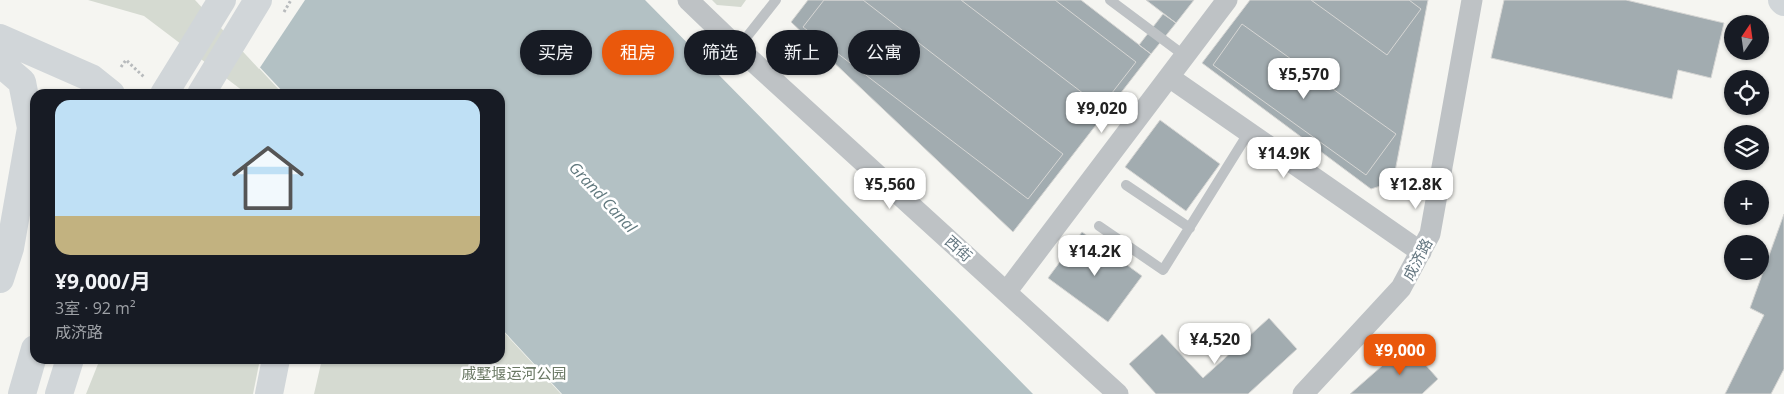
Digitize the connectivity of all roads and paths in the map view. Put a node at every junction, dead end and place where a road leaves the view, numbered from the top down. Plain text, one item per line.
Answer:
1 (222, 0) edge
2 (258, 0) edge
3 (688, 0) edge
4 (776, 0) edge
5 (1110, 0) edge
6 (1227, 0) edge
7 (1472, 0) edge
8 (719, 30) edge
9 (752, 30) edge
10 (0, 38) edge
11 (1185, 56) junction
12 (0, 64) edge
13 (756, 64) edge
14 (1169, 77) junction
15 (105, 89) edge
16 (167, 89) edge
17 (204, 89) edge
18 (30, 123) edge
19 (1249, 132) junction
20 (30, 134) edge
21 (1126, 185) dead end
22 (1098, 226) dead end
23 (1190, 228) junction
24 (1421, 252) junction
25 (0, 279) edge
26 (1006, 291) junction
27 (31, 364) edge
28 (68, 364) edge
29 (275, 364) edge
30 (22, 394) edge
31 (59, 394) edge
32 (269, 394) edge
33 (1118, 394) edge
34 (1304, 394) edge

1 - 16 main road
2 - 17 main road
3 - 8 street, 西街
4 - 9 lane
5 - 11 lane
6 - 11 street
7 - 24 street, 成济路
10 - 15 main road
11 - 14 street
12 - 18 main road
13 - 26 street, 西街
14 - 19 street
14 - 26 street
19 - 23 lane
19 - 24 street
20 - 25 main road
21 - 23 lane
22 - 23 lane
24 - 34 street, 成济路
26 - 33 street, 西街
27 - 30 main road
28 - 31 main road
29 - 32 main road

